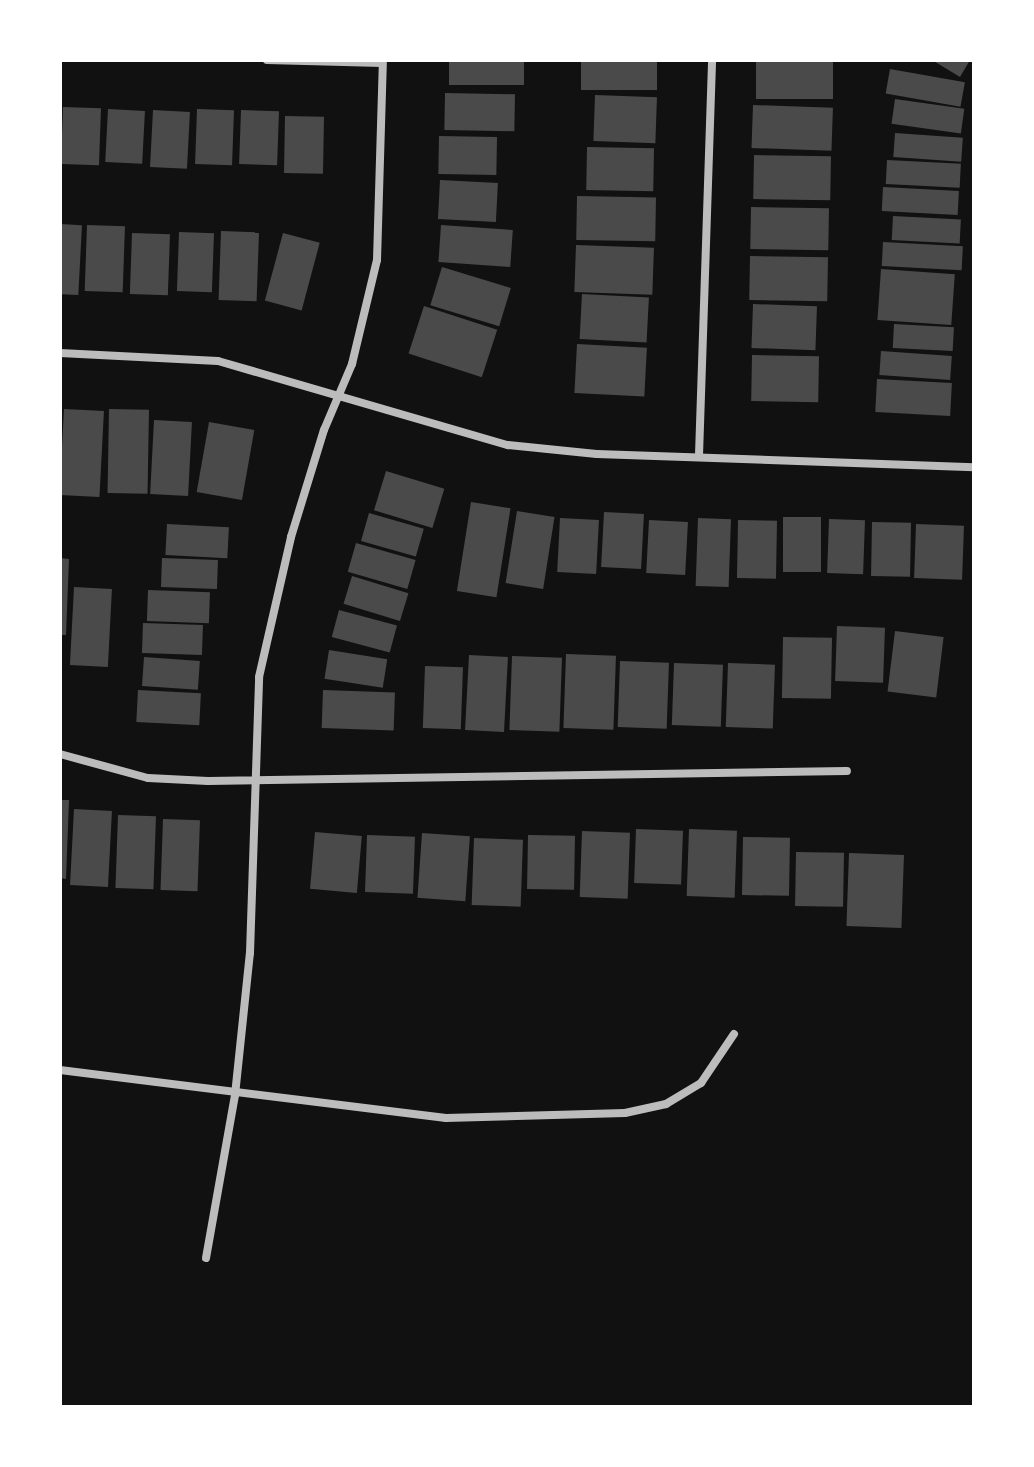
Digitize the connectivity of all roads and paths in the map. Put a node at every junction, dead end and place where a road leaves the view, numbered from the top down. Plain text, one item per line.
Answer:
1 (267, 60) edge
2 (712, 60) edge
3 (382, 61) edge
4 (60, 353) edge
5 (336, 397) junction
6 (699, 455) junction
7 (974, 467) edge
8 (60, 754) edge
9 (847, 771) dead end
10 (255, 779) junction
11 (734, 1034) dead end
12 (60, 1070) edge
13 (235, 1095) junction
14 (206, 1258) dead end

1 - 3 street
2 - 6 street
3 - 5 street
4 - 5 street
5 - 6 street
5 - 10 street
6 - 7 street
8 - 10 street
9 - 10 street
10 - 13 street
11 - 13 street
12 - 13 street
13 - 14 street

